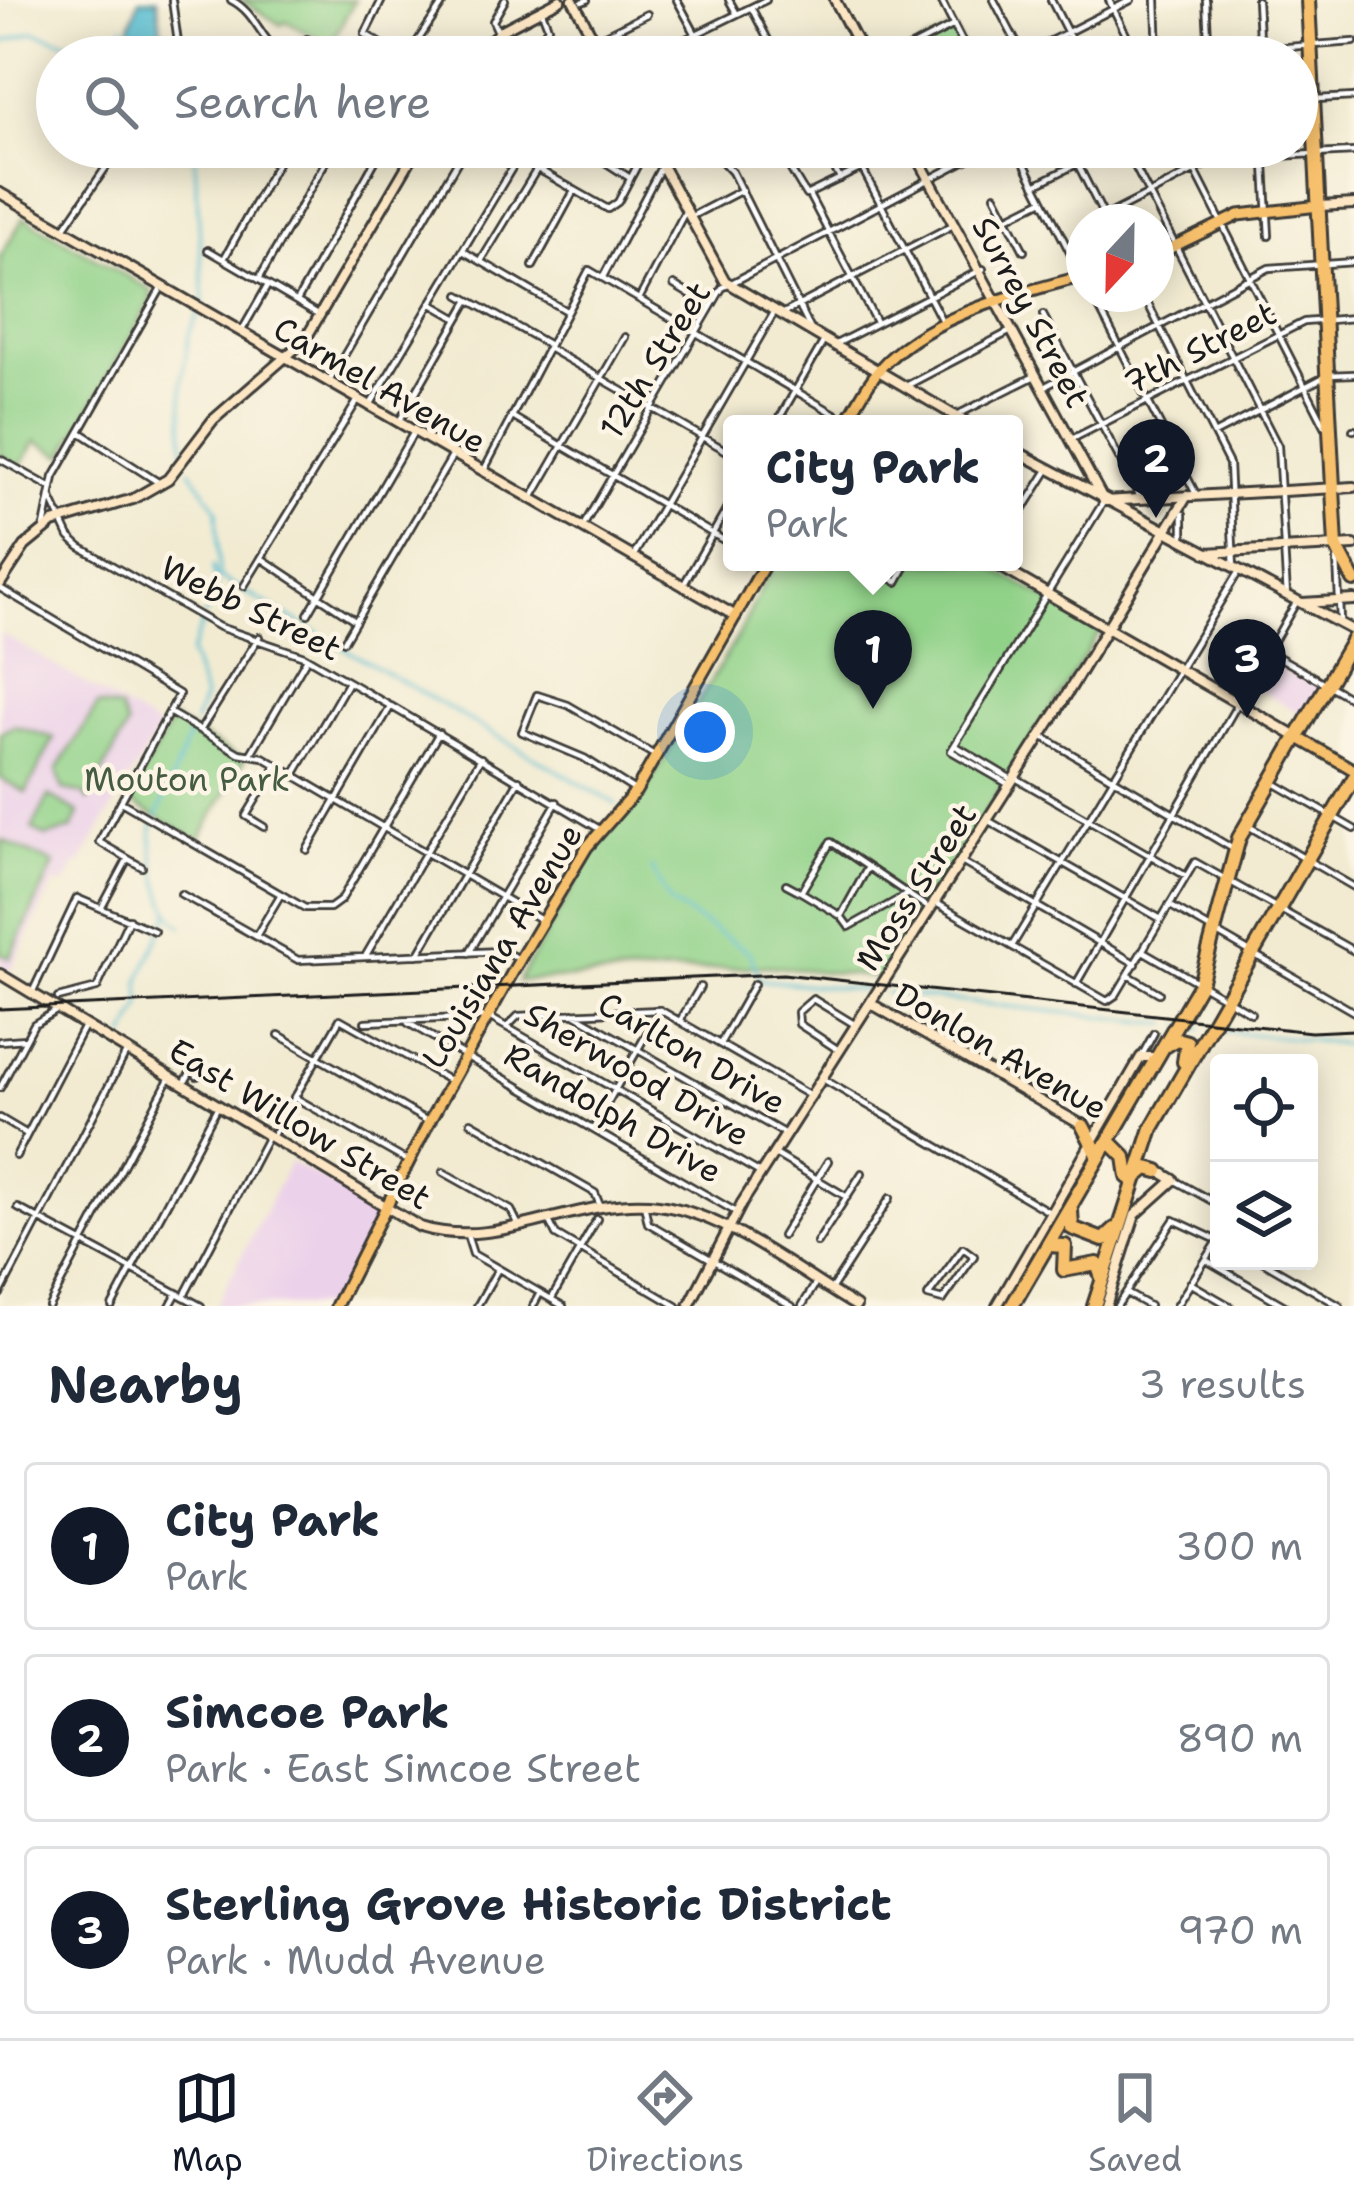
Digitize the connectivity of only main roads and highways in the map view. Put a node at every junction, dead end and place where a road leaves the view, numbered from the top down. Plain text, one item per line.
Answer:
1 (560, 0) edge
2 (835, 0) edge
3 (1308, 0) edge
4 (581, 1) edge
5 (494, 36) edge
6 (594, 36) edge
7 (854, 36) edge
8 (1310, 36) edge
9 (406, 168) edge
10 (664, 168) edge
11 (924, 168) edge
12 (1317, 168) edge
13 (1, 196) edge
14 (1354, 204) edge
15 (1318, 206) junction
16 (1174, 247) edge
17 (1066, 282) edge
18 (999, 301) junction
19 (300, 345) junction
20 (268, 348) junction
21 (286, 358) junction
22 (302, 367) junction
23 (273, 369) junction
24 (878, 370) junction
25 (850, 415) edge
26 (947, 415) edge
27 (1023, 455) edge
28 (1354, 488) edge
29 (1333, 489) junction
30 (1192, 496) junction
31 (1104, 501) junction
32 (1165, 533) junction
33 (1354, 545) edge
34 (1205, 553) junction
35 (1336, 553) junction
36 (760, 571) edge
37 (1008, 571) edge
38 (1354, 580) edge
39 (0, 586) edge
40 (1354, 600) edge
41 (1299, 602) junction
42 (737, 617) junction
43 (1107, 628) junction
44 (1354, 634) edge
45 (1297, 737) junction
46 (1354, 774) edge
47 (0, 974) edge
48 (870, 1003) junction
49 (1158, 1056) junction
50 (1135, 1096) junction
51 (1158, 1118) junction
52 (1083, 1126) joint
53 (1100, 1138) junction
54 (1147, 1139) junction
55 (1138, 1160) junction
56 (1158, 1171) junction
57 (1130, 1187) junction
58 (1073, 1203) junction
59 (386, 1209) junction
60 (1120, 1218) junction
61 (726, 1230) junction
62 (1048, 1245) junction
63 (1102, 1280) junction
64 (336, 1306) edge
65 (689, 1306) edge
66 (856, 1306) edge
67 (997, 1306) edge
68 (1012, 1306) edge
69 (1094, 1306) edge
70 (1106, 1306) edge

1 - 5 main road
2 - 7 main road
3 - 8 highway
4 - 6 main road
9 - 19 main road
10 - 24 main road
11 - 18 main road, Surrey Street
12 - 15 highway
13 - 20 main road, Carmel Avenue
14 - 15 main road
15 - 16 main road
15 - 29 highway
17 - 18 main road
18 - 24 main road
18 - 31 main road, Surrey Street
19 - 21 main road
19 - 22 main road
20 - 21 main road, Carmel Avenue
20 - 23 main road
21 - 22 main road, Carmel Avenue
21 - 23 main road
22 - 42 main road, Carmel Avenue
23 - 39 main road
24 - 25 main road
24 - 26 main road
27 - 31 main road
28 - 29 main road
29 - 30 main road
29 - 35 highway
30 - 31 main road
30 - 32 main road, Moss Street
31 - 32 main road
32 - 34 main road
32 - 43 main road, Moss Street
33 - 35 main road
34 - 35 main road
34 - 41 main road
35 - 38 highway
36 - 42 main road, Louisiana Avenue
37 - 43 main road
40 - 41 main road
41 - 44 main road
42 - 59 main road, Louisiana Avenue
43 - 45 main road
43 - 48 main road, Moss Street
44 - 45 highway
45 - 46 main road
45 - 49 highway
46 - 51 highway
47 - 59 main road, East Willow Street
48 - 52 main road, Donlon Avenue
48 - 61 main road, Moss Street
49 - 50 highway
49 - 51 highway
49 - 53 main road
50 - 53 highway
50 - 55 highway
51 - 54 highway
52 - 53 highway
53 - 58 highway
53 - 60 highway
53 - 67 main road
54 - 55 highway
54 - 56 highway
55 - 56 main road
55 - 57 highway
56 - 57 highway
56 - 70 main road
57 - 60 highway
58 - 60 highway
58 - 62 highway
59 - 61 main road, East Willow Street
59 - 64 main road, Louisiana Avenue
60 - 63 highway
61 - 65 main road, Moss Street
61 - 66 main road, East Willow Street
62 - 63 highway
62 - 68 highway
63 - 69 highway

